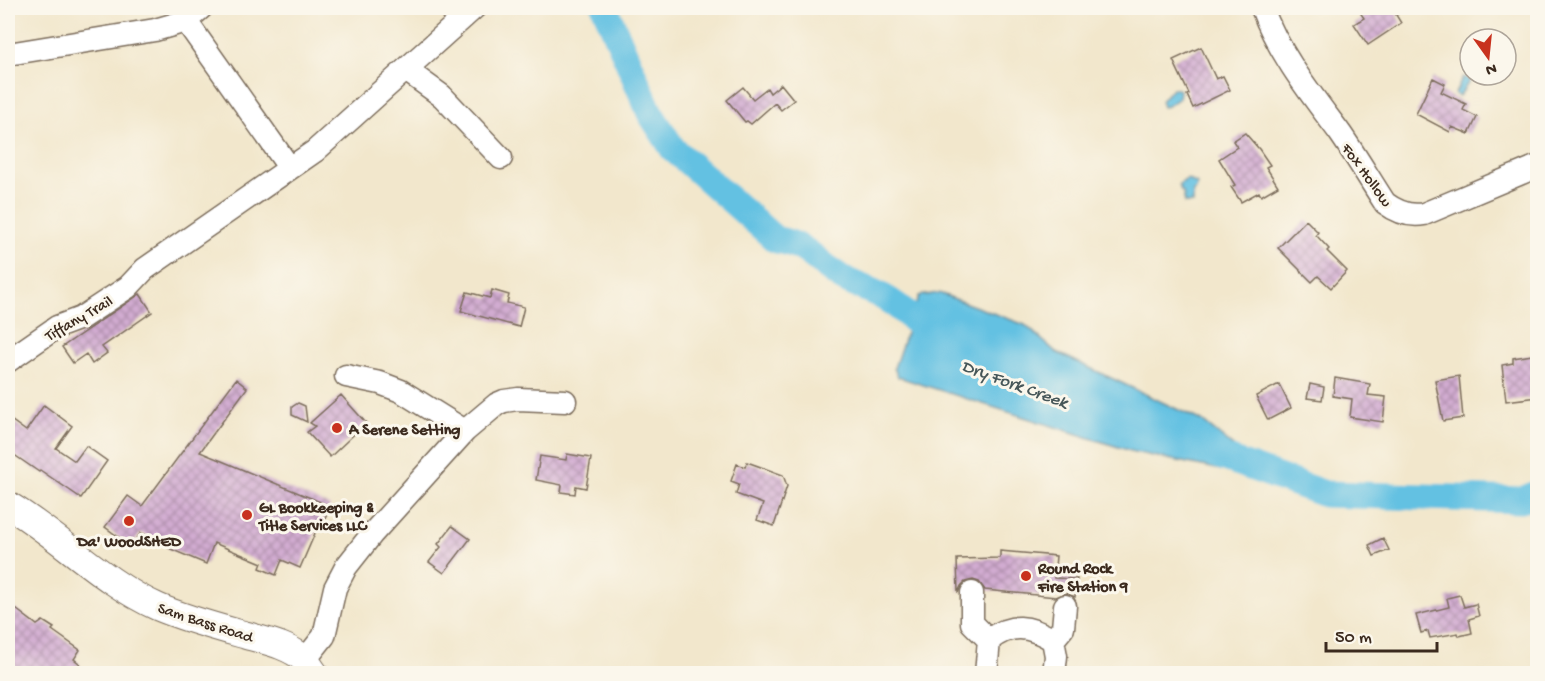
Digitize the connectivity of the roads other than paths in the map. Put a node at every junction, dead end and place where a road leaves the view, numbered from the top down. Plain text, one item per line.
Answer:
1 (474, 8) edge
2 (1262, 8) edge
3 (193, 14) edge
4 (8, 54) edge
5 (406, 70) junction
6 (501, 158) dead end
7 (1538, 166) edge
8 (290, 167) junction
9 (8, 362) edge
10 (346, 376) dead end
11 (565, 400) dead end
12 (465, 431) junction
13 (8, 504) edge
14 (972, 593) dead end
15 (1065, 606) dead end
16 (989, 640) junction
17 (1053, 640) junction
18 (310, 667) edge
19 (986, 674) edge
20 (1054, 674) edge

1 - 5 street, Tiffany Trail
2 - 7 street, Fox Hollow
3 - 4 street
3 - 8 street
5 - 6 street
5 - 8 street, Tiffany Trail
8 - 9 street, Tiffany Trail
10 - 12 street
11 - 12 street
12 - 18 street
13 - 18 main road, Sam Bass Road
14 - 16 street
15 - 17 street
16 - 17 street
16 - 19 street
17 - 20 street

